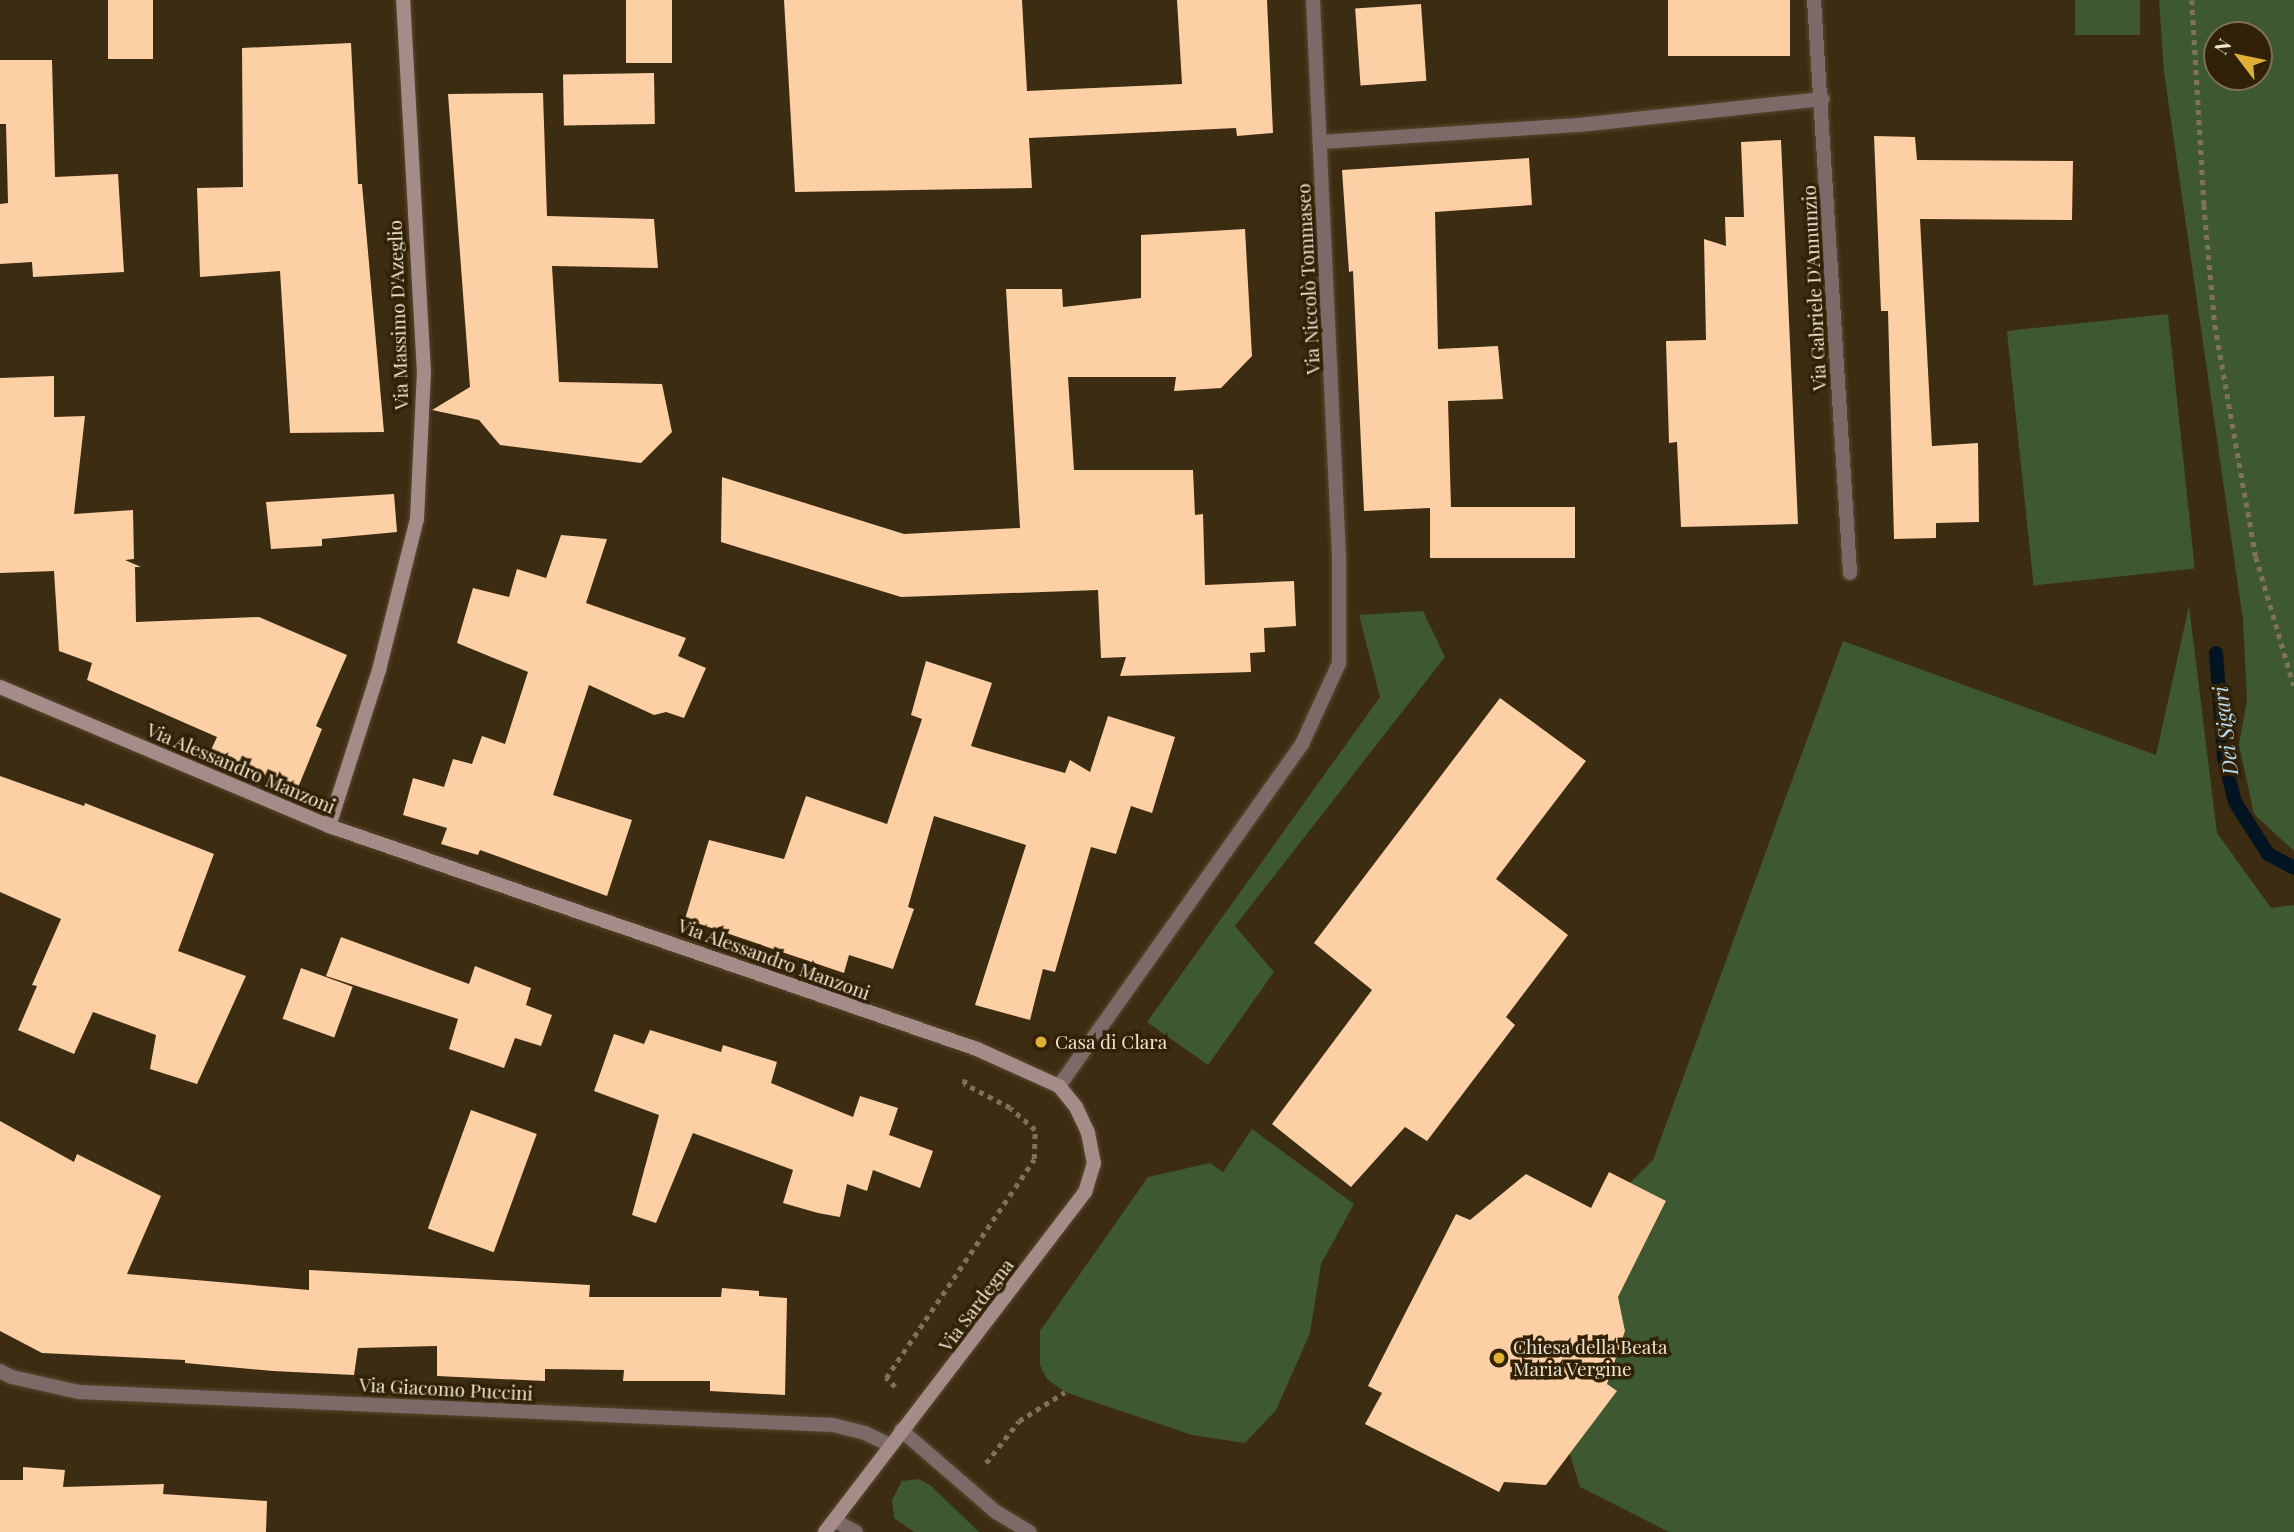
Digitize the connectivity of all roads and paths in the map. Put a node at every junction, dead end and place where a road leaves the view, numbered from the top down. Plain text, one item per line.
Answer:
1 (403, 0) edge
2 (1313, 0) edge
3 (1814, 0) edge
4 (2192, 0) edge
5 (1823, 99) junction
6 (1321, 142) junction
7 (1850, 573) dead end
8 (2294, 686) edge
9 (0, 687) edge
10 (329, 826) junction
11 (1059, 1086) junction
12 (0, 1371) edge
13 (901, 1430) junction
14 (890, 1445) junction
15 (829, 1526) edge
16 (856, 1532) edge
17 (1029, 1532) edge

1 - 10 street, Via Massimo D'Azeglio
2 - 6 street, Via Niccolò Tommaseo
3 - 5 street, Via Gabriele D'Annunzio
4 - 8 path
5 - 6 street
5 - 7 street, Via Gabriele D'Annunzio
6 - 11 street, Via Niccolò Tommaseo
9 - 10 street, Via Alessandro Manzoni
10 - 11 street, Via Alessandro Manzoni
11 - 13 street, Via Sardegna
12 - 14 street, Via Giacomo Puccini
13 - 14 street, Via Sardegna
13 - 17 street
14 - 15 street, Via Sardegna
15 - 16 street

